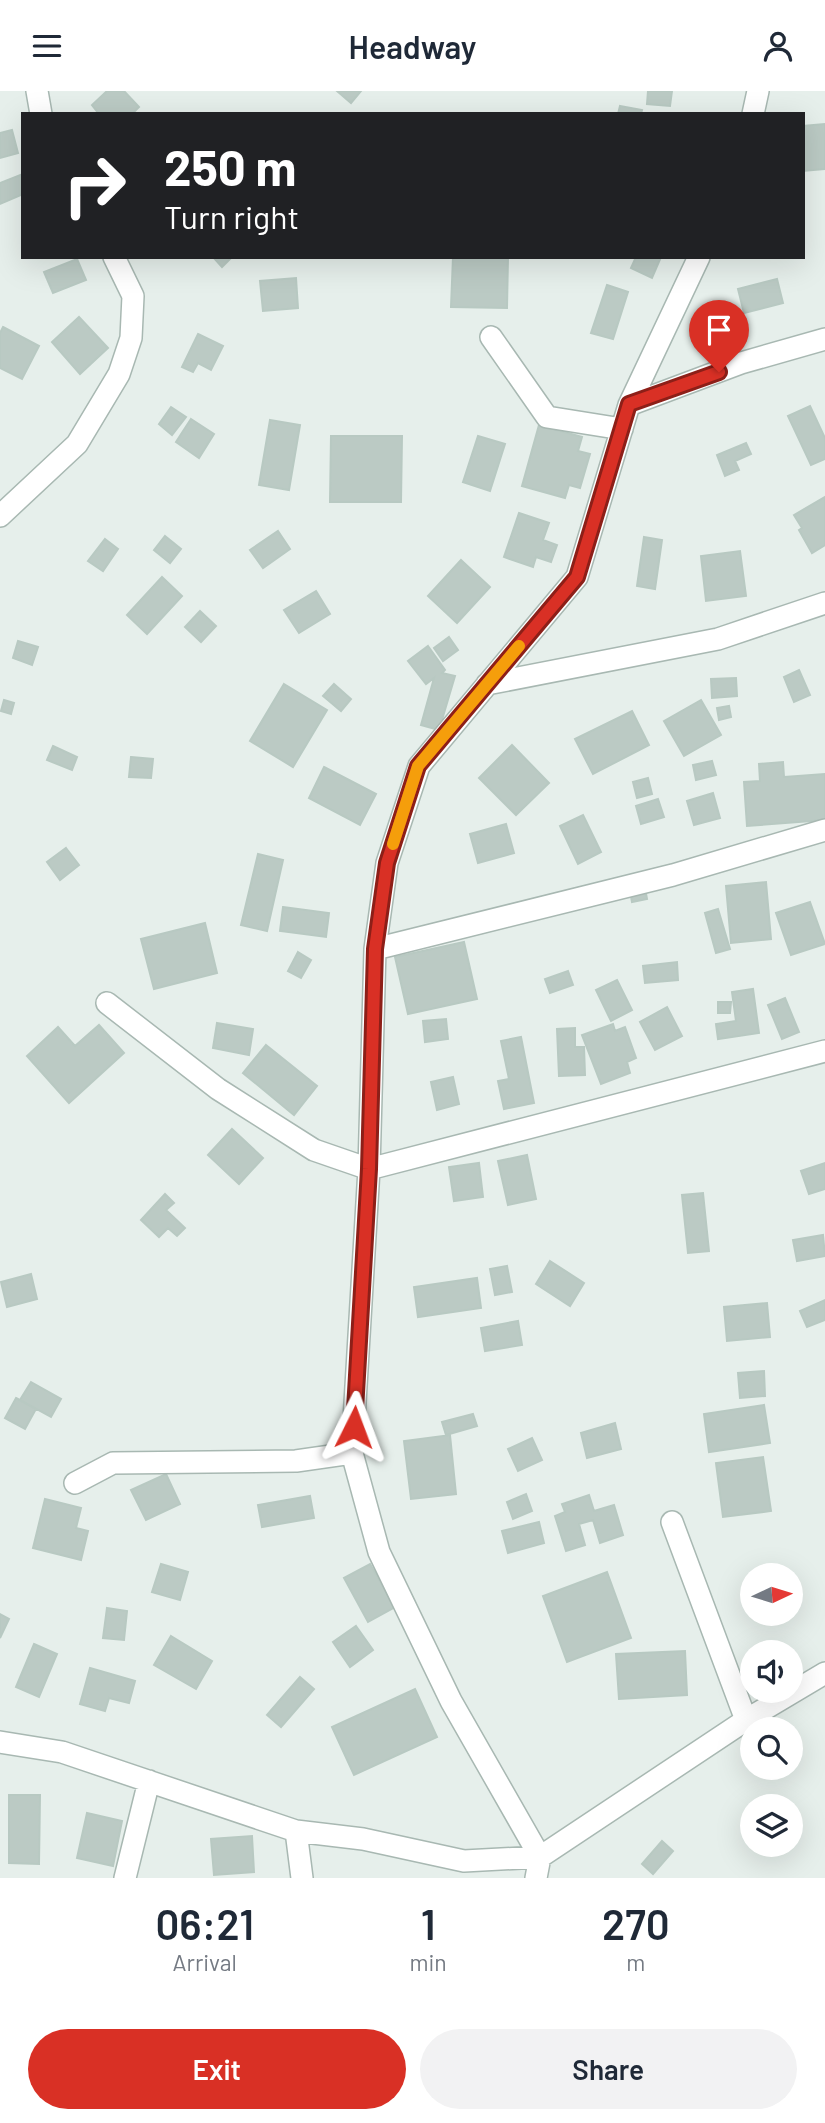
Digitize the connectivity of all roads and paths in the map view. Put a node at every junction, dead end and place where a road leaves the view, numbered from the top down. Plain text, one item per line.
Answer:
1 (37, 91) edge
2 (758, 91) edge
3 (41, 112) edge
4 (753, 112) edge
5 (115, 259) edge
6 (698, 259) edge
7 (491, 337) dead end
8 (825, 339) edge
9 (629, 404) junction
10 (622, 429) junction
11 (0, 516) edge
12 (825, 603) edge
13 (487, 684) junction
14 (825, 831) edge
15 (375, 949) junction
16 (107, 1003) dead end
17 (825, 1051) edge
18 (369, 1169) junction
19 (352, 1453) junction
20 (75, 1483) dead end
21 (672, 1522) dead end
22 (825, 1673) edge
23 (745, 1717) edge
24 (751, 1717) edge
25 (740, 1724) edge
26 (0, 1742) edge
27 (149, 1781) junction
28 (296, 1831) junction
29 (538, 1867) edge
30 (125, 1878) edge
31 (302, 1878) edge

1 - 3 street
2 - 4 street
5 - 11 street
6 - 9 street
7 - 10 street
8 - 9 street
9 - 10 street
10 - 13 street
12 - 13 street
13 - 15 street
14 - 15 street
15 - 18 street
16 - 18 street
17 - 18 street
18 - 19 street
19 - 20 street
19 - 29 street
21 - 23 street
22 - 24 street
25 - 29 street
26 - 27 street
27 - 28 street
27 - 30 street
28 - 29 street
28 - 31 street

